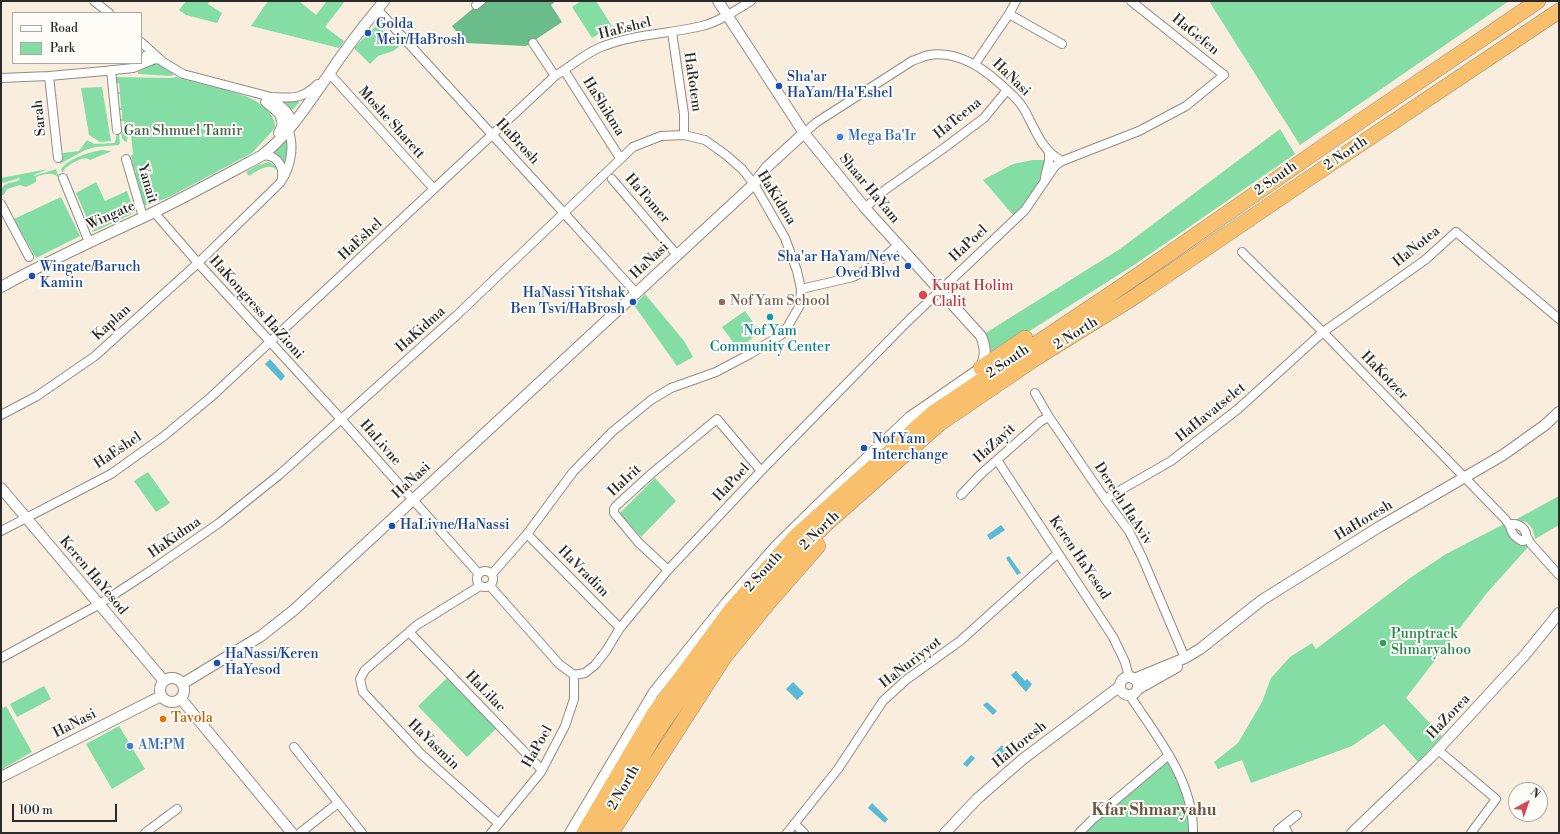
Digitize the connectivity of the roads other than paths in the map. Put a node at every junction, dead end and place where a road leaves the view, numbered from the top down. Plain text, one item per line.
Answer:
1 (94, 1) edge
2 (384, 1) edge
3 (718, 1) edge
4 (751, 1) edge
5 (1016, 1) edge
6 (1131, 1) edge
7 (1538, 1) edge
8 (377, 10) junction
9 (1559, 11) edge
10 (108, 12) edge
11 (1010, 14) junction
12 (728, 15) junction
13 (672, 32) junction
14 (142, 43) edge
15 (533, 43) dead end
16 (1062, 44) dead end
17 (142, 58) edge
18 (159, 58) junction
19 (126, 64) edge
20 (131, 64) edge
21 (975, 64) junction
22 (115, 69) junction
23 (564, 70) junction
24 (1224, 75) joint
25 (49, 76) junction
26 (554, 76) junction
27 (326, 77) junction
28 (1, 78) edge
29 (1007, 90) junction
30 (264, 99) junction
31 (287, 128) junction
32 (117, 130) dead end
33 (804, 133) junction
34 (492, 135) junction
35 (684, 135) junction
36 (1337, 137) junction
37 (1049, 153) junction
38 (261, 156) junction
39 (58, 158) dead end
40 (620, 158) junction
41 (126, 159) dead end
42 (1062, 161) junction
43 (232, 172) junction
44 (63, 178) dead end
45 (612, 179) dead end
46 (1044, 180) junction
47 (280, 183) junction
48 (754, 184) junction
49 (434, 189) junction
50 (1, 204) edge
51 (865, 208) junction
52 (154, 212) junction
53 (564, 213) junction
54 (143, 217) junction
55 (88, 242) junction
56 (898, 245) junction
57 (1242, 252) dead end
58 (677, 255) junction
59 (29, 257) dead end
60 (198, 263) junction
61 (1, 286) edge
62 (801, 289) junction
63 (939, 290) junction
64 (636, 293) junction
65 (1559, 319) edge
66 (1323, 332) junction
67 (270, 342) junction
68 (981, 368) junction
69 (1035, 393) dead end
70 (1559, 412) edge
71 (1, 415) edge
72 (1049, 416) junction
73 (341, 419) junction
74 (997, 460) junction
75 (761, 471) junction
76 (881, 476) junction
77 (1465, 478) junction
78 (1, 488) edge
79 (961, 495) dead end
80 (1105, 499) junction
81 (412, 500) junction
82 (26, 517) junction
83 (1, 531) edge
84 (527, 534) junction
85 (1058, 553) junction
86 (668, 570) junction
87 (479, 574) junction
88 (492, 574) junction
89 (1559, 575) edge
90 (480, 586) junction
91 (490, 586) junction
92 (98, 605) junction
93 (1559, 613) edge
94 (620, 628) junction
95 (408, 632) junction
96 (1, 658) edge
97 (1185, 658) junction
98 (574, 675) junction
99 (1131, 678) junction
100 (164, 681) junction
101 (182, 684) junction
102 (1119, 687) junction
103 (1134, 692) junction
104 (162, 696) junction
105 (181, 698) junction
106 (294, 747) dead end
107 (1438, 750) junction
108 (1169, 755) junction
109 (542, 770) junction
110 (1, 777) edge
111 (338, 803) junction
112 (177, 809) dead end
113 (1297, 815) dead end
114 (498, 823) junction
115 (795, 824) junction
116 (1284, 830) edge
117 (145, 833) edge
118 (292, 833) edge
119 (300, 833) edge
120 (362, 833) edge
121 (491, 833) edge
122 (570, 833) edge
123 (584, 833) edge
124 (598, 833) edge
125 (611, 833) edge
126 (787, 833) edge
127 (804, 833) edge
128 (945, 833) edge
129 (1079, 833) edge
130 (1193, 833) edge
131 (1352, 833) edge
132 (1471, 833) edge

1 - 10 street
2 - 8 street
3 - 12 street, Shaar HaYam
4 - 12 street, HaEshel
5 - 11 street
6 - 24 street, HaGefen
7 - 36 highway, 2 South
8 - 27 street
8 - 34 street, HaBrosh
9 - 76 highway, 2 North
11 - 16 street
11 - 21 street
12 - 13 street, HaEshel
12 - 33 street, Shaar HaYam
13 - 23 street, HaEshel
13 - 35 street, HaRotem
14 - 18 street
15 - 26 street
17 - 18 street
18 - 22 street
18 - 30 street
19 - 22 street
20 - 22 street
21 - 29 street, HaNasi
21 - 33 street, HaNasi
22 - 25 street
22 - 32 street
23 - 26 street, HaEshel
23 - 40 street, HaShikma
24 - 42 street, HaPoel
25 - 28 street
25 - 39 street, Sarah
26 - 34 street, HaEshel
27 - 30 street
27 - 31 street
27 - 49 street, Moshe Sharett
29 - 37 street, HaNasi
29 - 51 street, HaTeena
30 - 31 street, Kaplan
30 - 31 street
31 - 38 street, Wingate
31 - 43 street, Wingate
31 - 47 street, Kaplan
33 - 48 street, HaNasi
33 - 51 street, Shaar HaYam
34 - 49 street, HaEshel
34 - 53 street, HaBrosh
35 - 40 street, HaKidma
35 - 48 street, HaKidma
36 - 68 highway
36 - 123 highway, 2 South
37 - 42 street
37 - 46 street, HaPoel
38 - 43 street, Wingate
38 - 47 street
40 - 53 street, HaKidma
41 - 54 street, Yanait
42 - 46 street, HaPoel
43 - 52 street, Wingate
44 - 55 street
45 - 58 street, HaTomer
46 - 63 street, HaPoel
47 - 60 street, Kaplan
48 - 58 street, HaNasi
48 - 62 street, HaKidma
49 - 67 street, HaEshel
50 - 59 street
51 - 56 street, Shaar HaYam
52 - 54 street, Wingate
52 - 60 street, HaKongress HaZioni
53 - 64 street, HaBrosh
53 - 73 street, HaKidma
54 - 55 street, Wingate
55 - 61 street, Wingate
56 - 62 street
56 - 63 street, Shaar HaYam
57 - 66 street, HaKotzer
58 - 64 street, HaNasi
60 - 67 street, HaKongress HaZioni
60 - 71 street, Kaplan
62 - 84 street
63 - 68 street, Shaar HaYam
63 - 75 street, HaPoel
64 - 81 street, HaNasi
65 - 66 street, HaNotea
66 - 77 street, HaKotzer
66 - 80 street, HaHavatselet
67 - 73 street, HaKongress HaZioni
67 - 82 street, HaEshel
68 - 122 street
69 - 72 street, Derech HaAviv
70 - 77 street, HaHoresh
72 - 74 street, HaZayit
72 - 80 street, Derech HaAviv
73 - 81 street, HaLivne
73 - 92 street, HaKidma
74 - 79 street, HaZayit
74 - 85 street, Keren HaYesod
75 - 86 street, HaPoel
75 - 86 street, HaIrit
76 - 124 highway, 2 North
76 - 125 highway
77 - 89 street, HaKotzer
77 - 97 street, HaHoresh
78 - 82 street, Keren HaYesod
80 - 97 street, Derech HaAviv
81 - 87 street, HaLivne
81 - 101 street, HaNasi
82 - 83 street, HaEshel
82 - 92 street, Keren HaYesod
84 - 88 street
84 - 94 street, HaVradim
85 - 99 street, Keren HaYesod
85 - 115 street, HaNuriyyot
86 - 94 street, HaPoel
87 - 88 street
87 - 90 street
88 - 91 street
90 - 91 street
90 - 95 street
91 - 98 street
92 - 96 street, HaKidma
92 - 100 street, Keren HaYesod
93 - 107 street, HaZorea
94 - 98 street, HaPoel
95 - 109 street, HaLilac
95 - 114 street, HaYasmin
97 - 99 street, HaHoresh
97 - 103 street, HaHoresh
98 - 109 street, HaPoel
99 - 102 street
99 - 103 street
100 - 101 street
100 - 104 street
101 - 105 street
102 - 103 street
102 - 128 street, HaHoresh
103 - 108 street
104 - 105 street
104 - 110 street, HaNasi
105 - 118 street
106 - 111 street
107 - 131 street, HaZorea
107 - 132 street
108 - 129 street
108 - 130 street
109 - 114 street, HaPoel
111 - 119 street
111 - 120 street
112 - 117 street
113 - 116 street
114 - 121 street, HaPoel
115 - 126 street, HaNuriyyot
115 - 127 street

